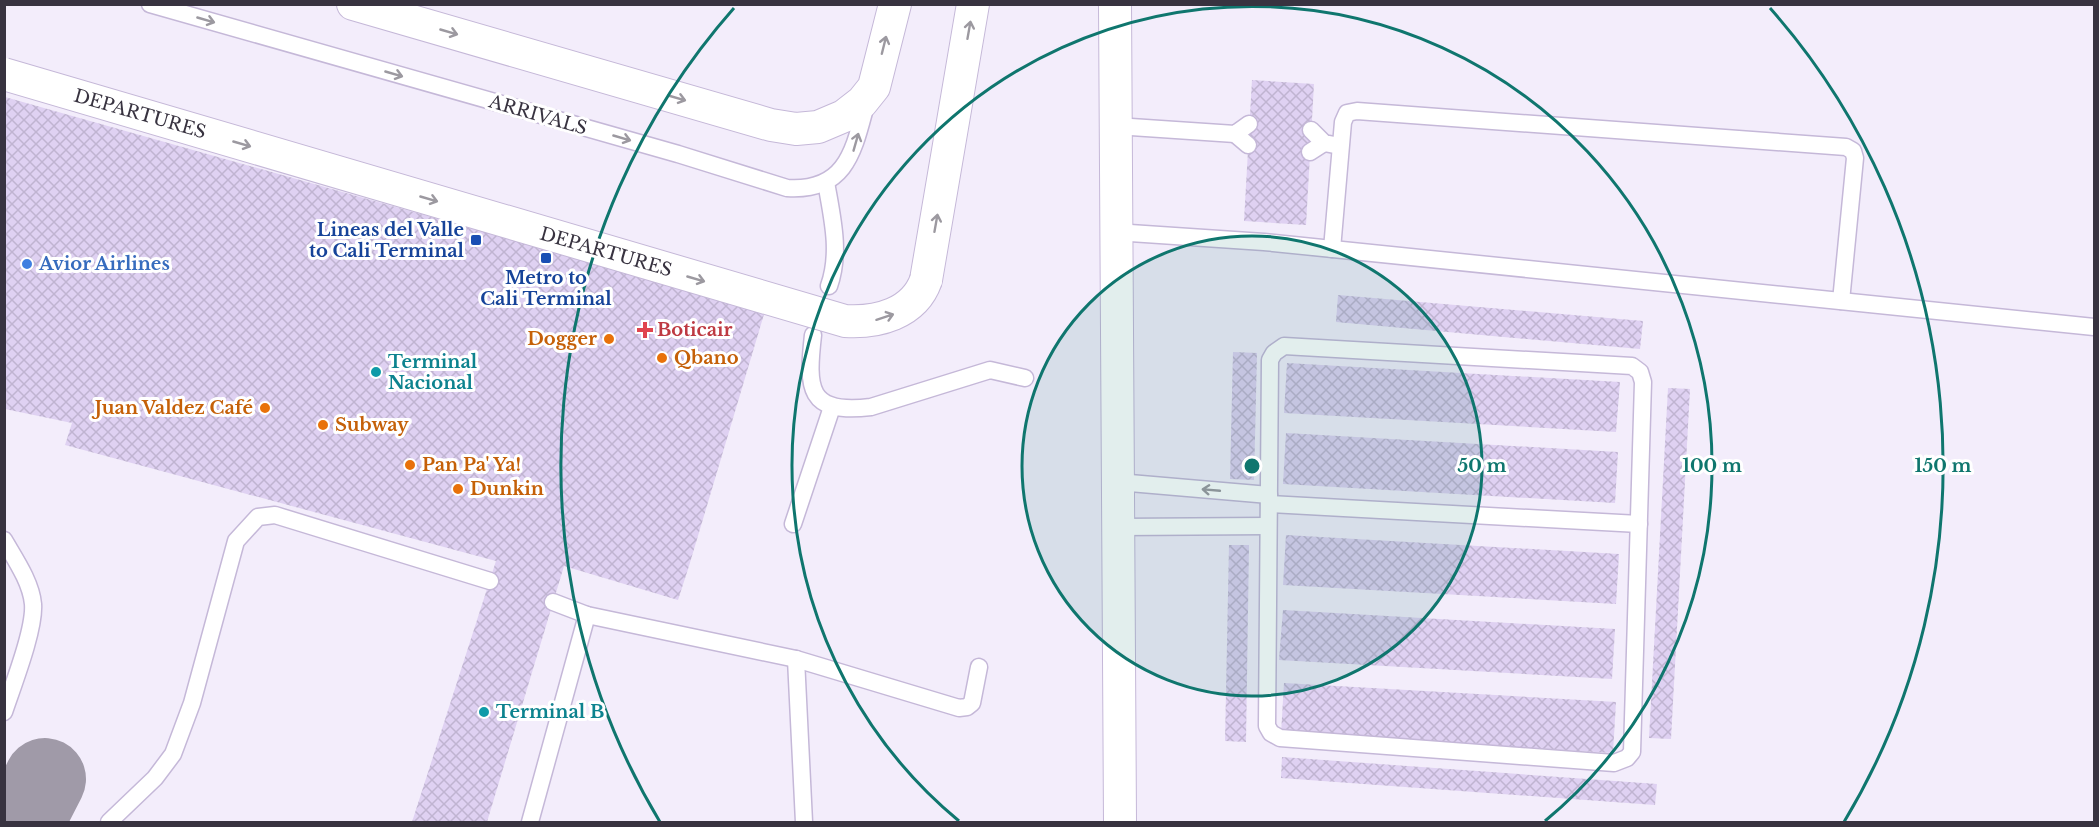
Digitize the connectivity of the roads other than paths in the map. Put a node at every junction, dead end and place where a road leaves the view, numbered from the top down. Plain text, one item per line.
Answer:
1 (150, 4) edge
2 (353, 4) edge
3 (895, 4) edge
4 (973, 4) edge
5 (1115, 4) edge
6 (4, 74) edge
7 (870, 92) junction
8 (1249, 124) dead end
9 (1116, 126) junction
10 (1311, 129) dead end
11 (1235, 134) junction
12 (1248, 145) dead end
13 (1325, 147) junction
14 (826, 182) junction
15 (1115, 232) junction
16 (1332, 249) junction
17 (829, 286) dead end
18 (1841, 301) junction
19 (2094, 327) edge
20 (813, 335) dead end
21 (1025, 378) dead end
22 (832, 407) junction
23 (1118, 482) junction
24 (1269, 499) junction
25 (793, 524) dead end
26 (1639, 524) junction
27 (1268, 526) junction
28 (1119, 527) junction
29 (4, 540) edge
30 (11, 564) edge
31 (490, 581) dead end
32 (553, 602) dead end
33 (587, 615) junction
34 (796, 659) junction
35 (979, 667) dead end
36 (4, 712) edge
37 (109, 822) edge
38 (530, 822) edge
39 (804, 822) edge
40 (1120, 822) edge

1 -> 14 lane, ARRIVALS
2 -> 7 street
7 -> 3 street
6 -> 4 street, DEPARTURES, bridge
5 - 9 street
14 -> 7 lane
8 - 11 lane
9 - 11 lane
9 - 15 street
10 - 13 lane
11 - 12 lane
13 - 16 lane
13 - 18 lane
14 - 17 lane
15 - 16 lane
15 - 23 street
16 - 18 lane
18 - 19 lane
20 - 22 lane
21 - 22 lane
22 - 25 lane
24 -> 23 lane
23 - 28 street
24 - 26 lane
24 - 26 lane
24 - 27 lane
26 - 27 lane
27 - 28 lane
28 - 40 street
29 - 30 lane
30 - 36 lane
31 - 37 lane
32 - 33 lane
33 - 34 lane
33 - 38 lane
34 - 35 lane
34 - 39 lane

